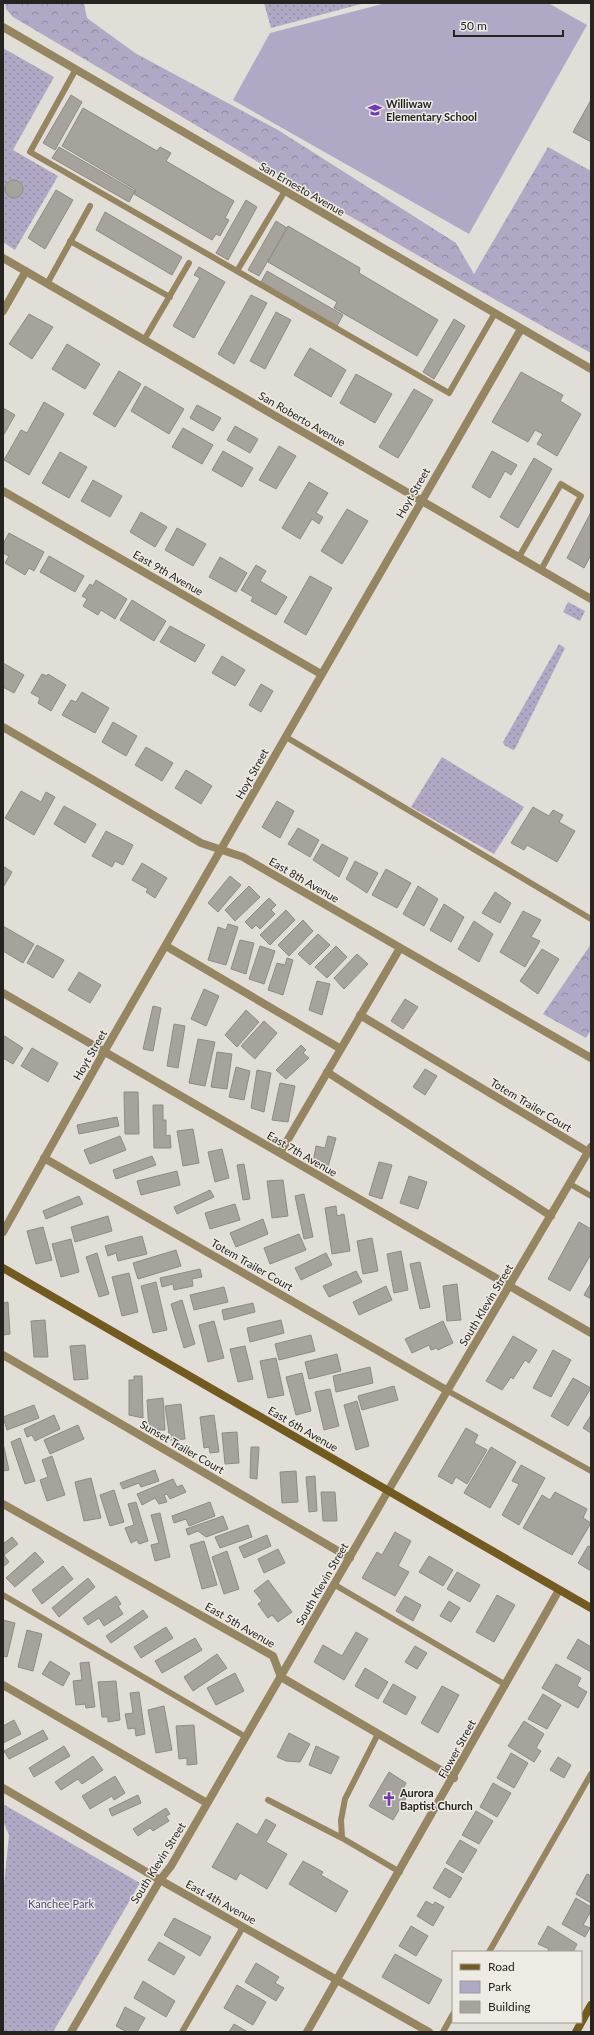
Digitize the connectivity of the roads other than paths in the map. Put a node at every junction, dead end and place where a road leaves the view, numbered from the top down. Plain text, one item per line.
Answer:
1 (3, 27) edge
2 (76, 69) junction
3 (285, 191) junction
4 (90, 206) dead end
5 (70, 241) junction
6 (3, 258) edge
7 (189, 263) dead end
8 (26, 271) junction
9 (237, 271) junction
10 (47, 284) junction
11 (170, 297) junction
12 (3, 311) edge
13 (495, 313) junction
14 (521, 329) junction
15 (144, 340) junction
16 (591, 369) edge
17 (3, 491) edge
18 (421, 501) junction
19 (519, 557) junction
20 (541, 570) junction
21 (591, 599) edge
22 (321, 674) junction
23 (3, 727) edge
24 (286, 737) junction
25 (222, 850) junction
26 (591, 919) edge
27 (166, 946) junction
28 (400, 948) junction
29 (3, 993) edge
30 (360, 1015) junction
31 (341, 1049) junction
32 (104, 1052) junction
33 (591, 1058) edge
34 (327, 1072) junction
35 (589, 1150) edge
36 (280, 1153) junction
37 (44, 1158) junction
38 (570, 1184) junction
39 (591, 1196) edge
40 (551, 1216) junction
41 (3, 1232) edge
42 (3, 1268) edge
43 (510, 1286) junction
44 (591, 1333) edge
45 (3, 1355) edge
46 (448, 1391) junction
47 (591, 1471) edge
48 (388, 1491) junction
49 (3, 1504) edge
50 (350, 1558) junction
51 (335, 1585) junction
52 (560, 1590) junction
53 (3, 1595) edge
54 (591, 1608) edge
55 (281, 1677) junction
56 (3, 1685) edge
57 (506, 1685) junction
58 (378, 1734) junction
59 (246, 1737) junction
60 (591, 1774) edge
61 (454, 1778) junction
62 (3, 1788) edge
63 (268, 1800) dead end
64 (207, 1803) junction
65 (342, 1838) junction
66 (400, 1872) junction
67 (160, 1880) junction
68 (243, 1927) junction
69 (490, 1951) edge
70 (337, 1979) junction
71 (591, 2005) edge
72 (452, 2016) edge
73 (582, 2021) edge
74 (581, 2023) edge
75 (71, 2032) edge
76 (182, 2032) edge
77 (307, 2032) edge
78 (429, 2032) edge
79 (443, 2032) edge
80 (576, 2032) edge

1 - 2 street, San Ernesto Avenue
2 - 3 street, San Ernesto Avenue
2 - 9 lane
3 - 9 lane
3 - 13 street, San Ernesto Avenue
4 - 5 lane
5 - 10 lane
5 - 11 lane
6 - 8 street, San Roberto Avenue
7 - 11 lane
8 - 10 street, San Roberto Avenue
8 - 12 street
9 - 13 lane
10 - 15 street, San Roberto Avenue
11 - 15 lane
13 - 14 street, San Ernesto Avenue
14 - 16 street, San Ernesto Avenue
14 - 18 street, Hoyt Street
15 - 18 street, San Roberto Avenue
17 - 22 street, East 9th Avenue
18 - 19 street, San Roberto Avenue
18 - 22 street, Hoyt Street
19 - 20 street, San Roberto Avenue
19 - 20 lane
20 - 21 street, San Roberto Avenue
22 - 24 street, Hoyt Street
23 - 25 street, East 8th Avenue
24 - 25 street, Hoyt Street
24 - 26 lane
25 - 27 street, Hoyt Street
25 - 28 street, East 8th Avenue
27 - 31 street
27 - 32 street, Hoyt Street
28 - 30 street
28 - 33 street, East 8th Avenue
29 - 32 street, East 7th Avenue
30 - 31 street
30 - 35 street, Totem Trailer Court
31 - 34 street
32 - 36 street, East 7th Avenue
32 - 37 street, Hoyt Street
34 - 36 street
34 - 40 street
35 - 38 street, South Klevin Street
36 - 43 street, East 7th Avenue
37 - 41 street, Hoyt Street
37 - 46 street, Totem Trailer Court
38 - 39 lane
38 - 40 street, South Klevin Street
40 - 43 street, South Klevin Street
42 - 48 street, East 6th Avenue
43 - 44 street, East 7th Avenue
43 - 46 street, South Klevin Street
45 - 50 street, Sunset Trailer Court
46 - 47 lane
46 - 48 street, South Klevin Street
48 - 50 street, South Klevin Street
48 - 52 street, East 6th Avenue
49 - 55 street, East 5th Avenue
50 - 51 street, South Klevin Street
51 - 55 street, South Klevin Street
51 - 57 lane
52 - 54 street, East 6th Avenue
52 - 57 street, Flower Street
53 - 59 lane
55 - 58 street
55 - 59 street, South Klevin Street
56 - 64 street
57 - 61 street, Flower Street
58 - 61 street
58 - 65 lane
59 - 64 street, South Klevin Street
60 - 69 lane
61 - 66 street, Flower Street
62 - 67 street, East 4th Avenue
63 - 65 lane
64 - 67 street, South Klevin Street
65 - 66 lane
66 - 70 street, Flower Street
67 - 68 street, East 4th Avenue
67 - 75 street, South Klevin Street
68 - 70 street, East 4th Avenue
68 - 76 lane
70 - 77 street, Flower Street
70 - 78 street, East 4th Avenue
71 - 73 street
72 - 79 lane
74 - 80 street

